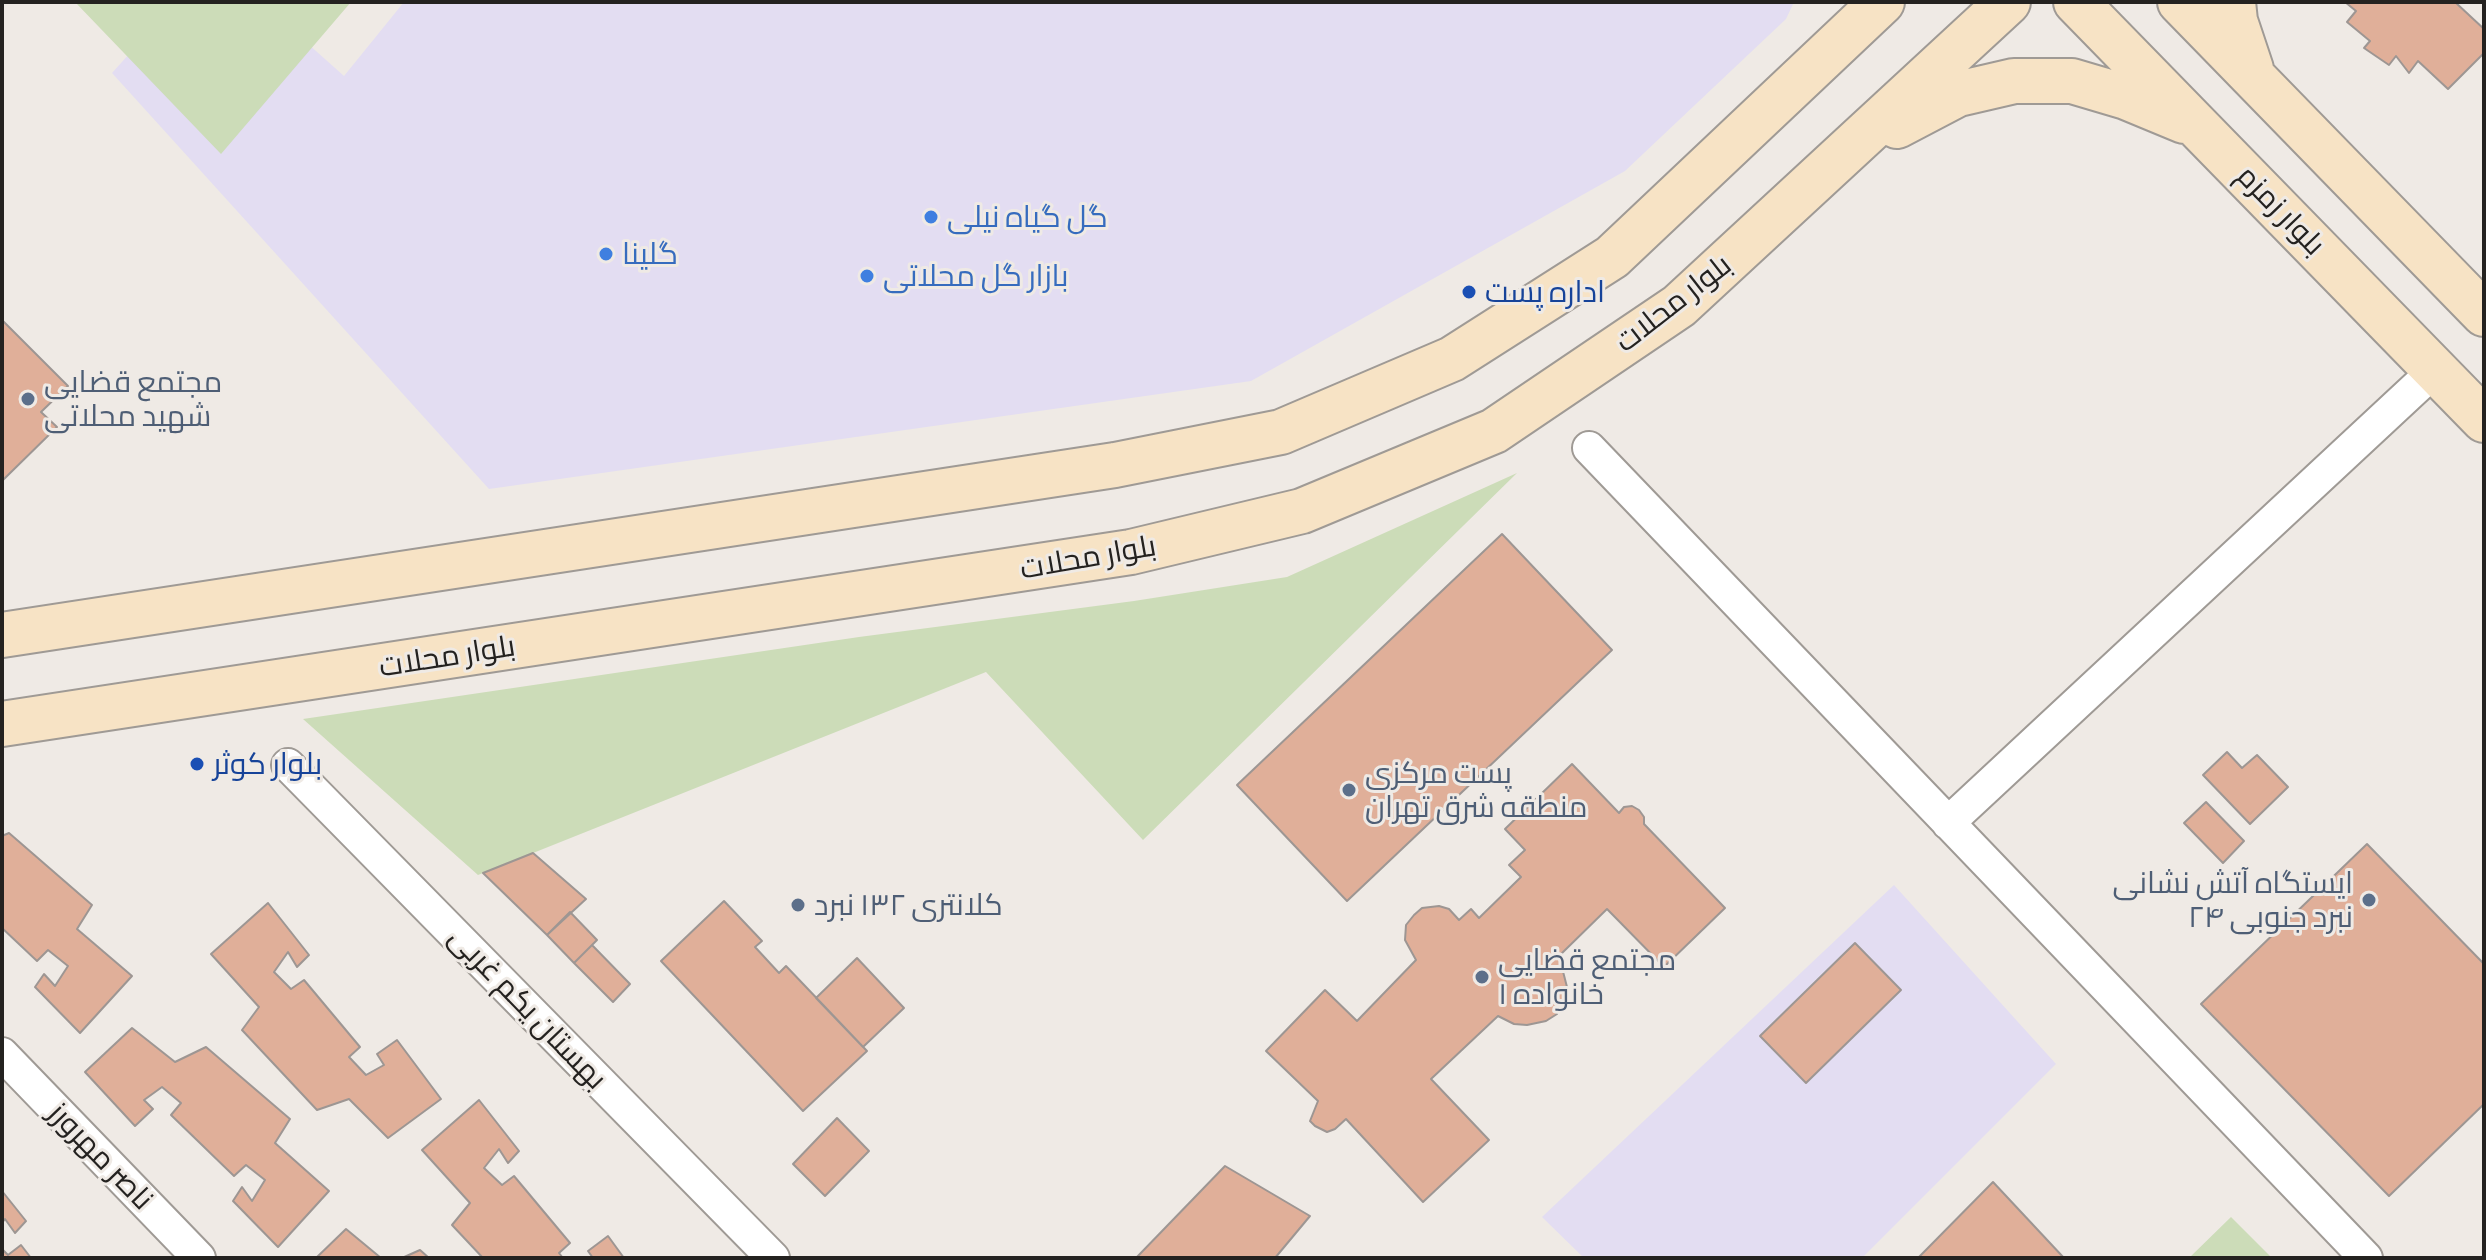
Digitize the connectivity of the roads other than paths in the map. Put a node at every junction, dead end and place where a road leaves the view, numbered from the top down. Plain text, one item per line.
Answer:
1 (1849, 2) edge
2 (1882, 2) edge
3 (2008, 2) edge
4 (2076, 2) edge
5 (2180, 2) edge
6 (2233, 2) edge
7 (2253, 76) junction
8 (1802, 78) junction
9 (2200, 127) junction
10 (1842, 156) junction
11 (2484, 314) edge
12 (2435, 370) junction
13 (2484, 420) edge
14 (1589, 448) dead end
15 (2, 635) edge
16 (2, 724) edge
17 (288, 765) dead end
18 (1948, 823) junction
19 (2, 1054) edge
20 (767, 1256) edge
21 (199, 1258) edge
22 (2366, 1258) edge

1 - 8 main road
2 - 8 main road
3 - 10 main road, بلوار محلات
4 - 9 main road, بلوار زمزم
5 - 7 main road
6 - 7 main road
7 - 11 main road
8 - 15 main road
9 - 10 main road
9 - 12 main road, بلوار زمزم
10 - 16 main road, بلوار محلات
12 - 13 main road, بلوار زمزم
12 - 18 street
14 - 18 street
17 - 20 street, بهستان یکم غربی
18 - 22 street
19 - 21 street, ناصر مهرورز

